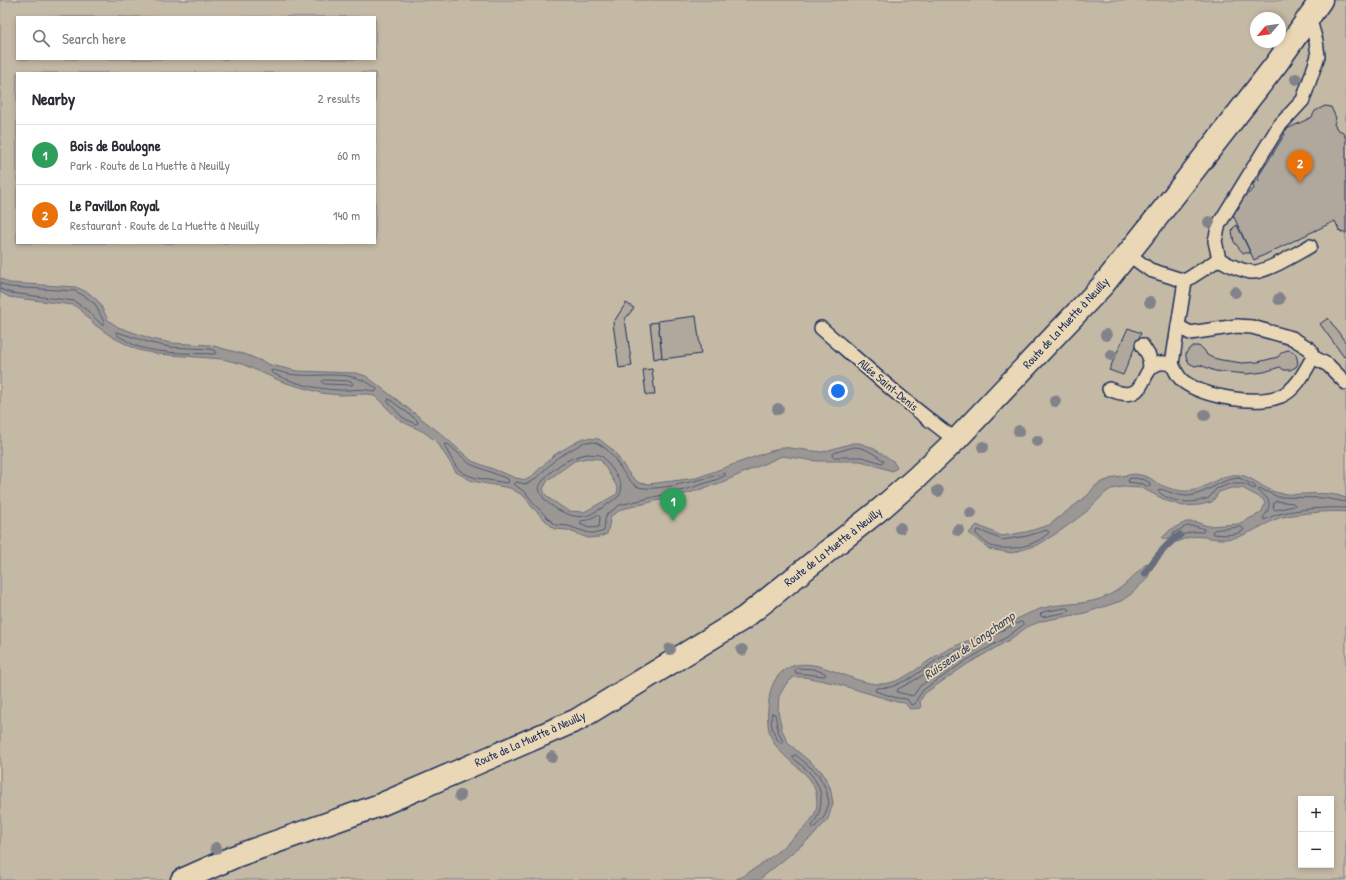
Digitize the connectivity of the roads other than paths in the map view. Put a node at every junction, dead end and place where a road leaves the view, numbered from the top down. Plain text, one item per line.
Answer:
1 (1315, 9) edge
2 (1310, 246) dead end
3 (1128, 254) junction
4 (1219, 259) junction
5 (1185, 281) junction
6 (1178, 326) junction
7 (821, 328) dead end
8 (1142, 345) dead end
9 (1314, 357) junction
10 (1172, 364) junction
11 (1150, 369) junction
12 (1346, 383) edge
13 (1109, 389) dead end
14 (956, 440) junction
15 (182, 880) edge

1 - 3 street, Route de La Muette à Neuilly
1 - 4 lane
2 - 4 lane
3 - 5 lane
3 - 14 street, Route de La Muette à Neuilly
4 - 5 lane
5 - 6 lane
6 - 9 lane
6 - 10 lane
7 - 14 lane, Allée Saint-Denis
8 - 11 lane
9 - 10 lane
9 - 12 lane
10 - 11 lane
11 - 13 lane
14 - 15 street, Route de La Muette à Neuilly

